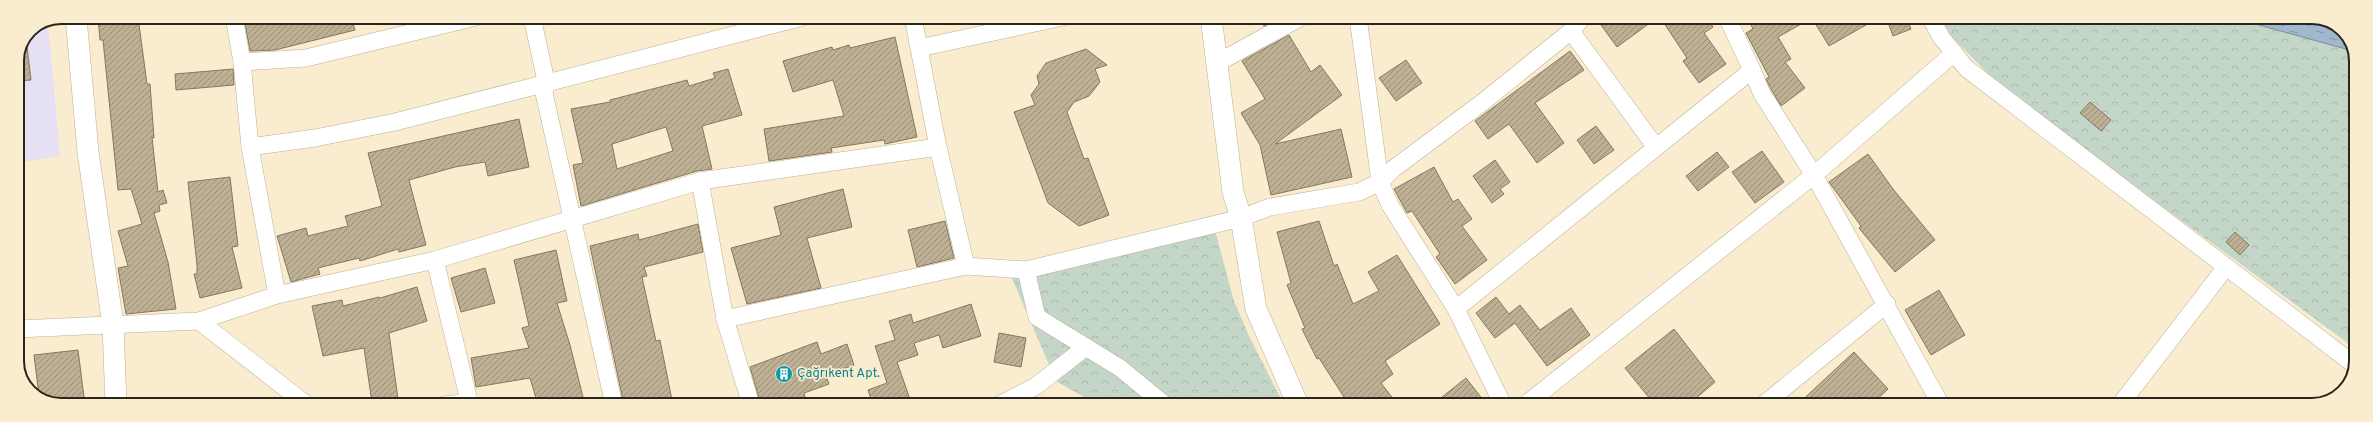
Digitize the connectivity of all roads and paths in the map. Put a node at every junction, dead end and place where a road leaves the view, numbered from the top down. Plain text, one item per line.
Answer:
1 (77, 24) edge
2 (235, 24) edge
3 (447, 24) edge
4 (534, 24) edge
5 (775, 24) edge
6 (914, 24) edge
7 (1030, 24) edge
8 (1212, 24) edge
9 (1288, 24) edge
10 (1359, 24) edge
11 (1577, 24) edge
12 (1730, 24) edge
13 (1934, 24) edge
14 (1571, 31) junction
15 (919, 48) junction
16 (1954, 53) junction
17 (242, 62) junction
18 (1217, 63) junction
19 (1752, 70) junction
20 (546, 81) junction
21 (1656, 146) junction
22 (250, 147) junction
23 (938, 147) junction
24 (1814, 175) junction
25 (700, 181) junction
26 (1380, 182) junction
27 (572, 218) junction
28 (1241, 218) junction
29 (435, 260) junction
30 (966, 266) junction
31 (2226, 267) junction
32 (1026, 270) junction
33 (277, 295) junction
34 (1887, 304) junction
35 (1456, 309) junction
36 (725, 319) junction
37 (199, 321) junction
38 (113, 325) junction
39 (24, 329) edge
40 (1086, 346) junction
41 (2349, 361) edge
42 (116, 398) edge
43 (298, 398) edge
44 (469, 398) edge
45 (612, 398) edge
46 (749, 398) edge
47 (1013, 398) edge
48 (1156, 398) edge
49 (1295, 398) edge
50 (1500, 398) edge
51 (1534, 398) edge
52 (1772, 398) edge
53 (1937, 398) edge
54 (2125, 398) edge

1 - 38 main road
2 - 17 street
3 - 17 street
4 - 20 street
5 - 20 street
6 - 15 street
7 - 15 street
8 - 18 main road
9 - 18 street
10 - 26 street
11 - 14 street
12 - 19 street
13 - 16 street
14 - 21 street
14 - 26 street
15 - 23 street
16 - 24 street
16 - 31 street
17 - 22 street
18 - 28 main road
19 - 21 street
19 - 24 street
20 - 22 street
20 - 27 street
21 - 35 street
22 - 33 street
23 - 25 street
23 - 30 street
24 - 34 street
24 - 51 street
25 - 27 street
25 - 36 street
26 - 28 street
26 - 35 street
27 - 29 street
27 - 45 street
28 - 32 street
28 - 49 main road
29 - 33 street
29 - 44 street
30 - 32 street
30 - 36 street
31 - 41 street
31 - 54 street
32 - 40 street
33 - 37 street
34 - 52 street
34 - 53 street
35 - 50 street
36 - 46 street
37 - 38 street
37 - 43 street
38 - 39 street
38 - 42 main road
40 - 47 street
40 - 48 street

